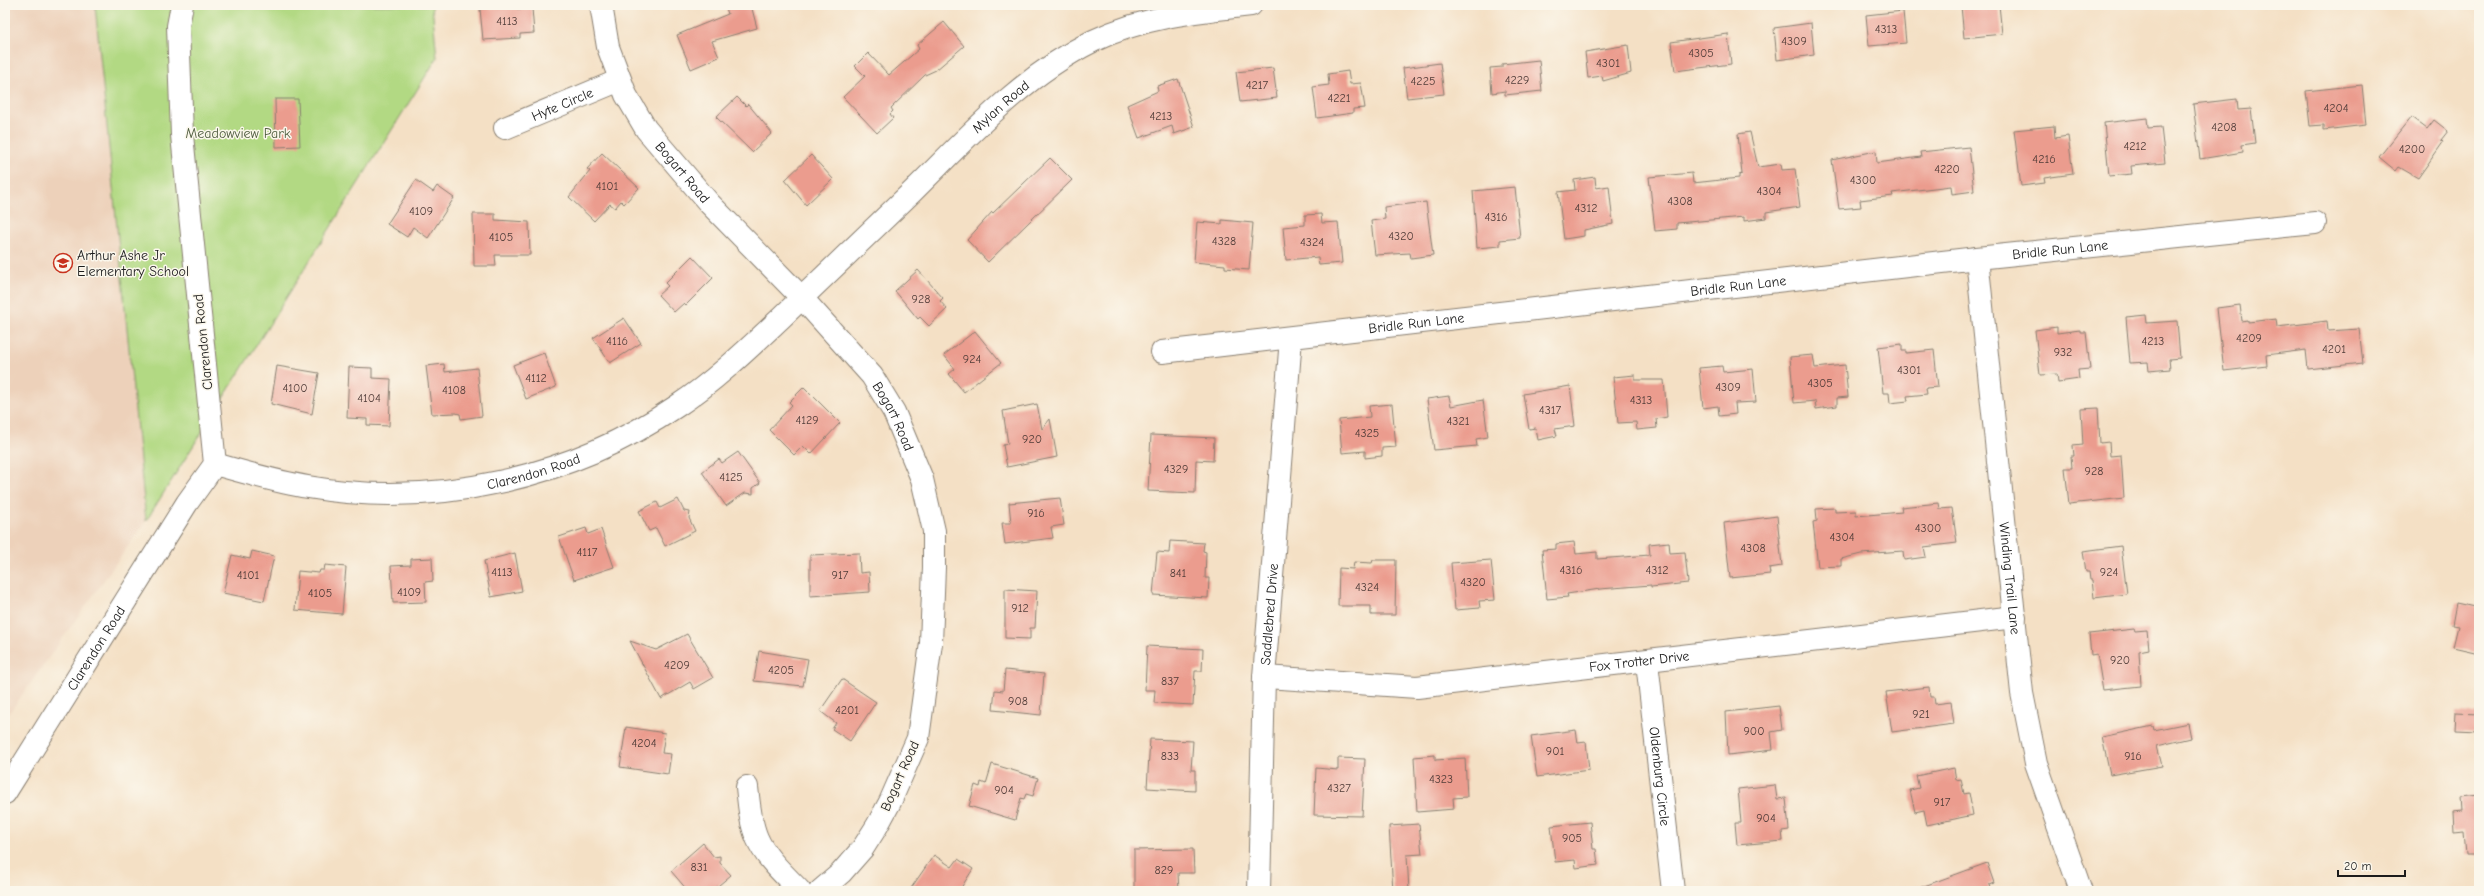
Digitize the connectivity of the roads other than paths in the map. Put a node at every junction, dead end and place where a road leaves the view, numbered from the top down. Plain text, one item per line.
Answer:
1 (182, 5) edge
2 (601, 5) edge
3 (1251, 5) edge
4 (620, 80) junction
5 (505, 128) dead end
6 (2315, 223) dead end
7 (1977, 258) junction
8 (802, 298) junction
9 (1290, 338) junction
10 (1162, 352) dead end
11 (215, 464) junction
12 (2015, 617) junction
13 (1647, 662) junction
14 (1264, 677) junction
15 (746, 787) dead end
16 (5, 793) edge
17 (800, 891) edge
18 (820, 891) edge
19 (1259, 891) edge
20 (1673, 891) edge
21 (2081, 891) edge

1 - 11 street, Clarendon Road
2 - 4 street, Bogart Road
3 - 8 street, Mylan Road
4 - 5 street, Hyte Circle
4 - 8 street, Bogart Road
6 - 7 street, Bridle Run Lane
7 - 9 street, Bridle Run Lane
7 - 12 street, Winding Trail Lane
8 - 11 street, Clarendon Road
8 - 18 street, Bogart Road
9 - 10 street, Bridle Run Lane
9 - 14 street, Saddlebred Drive
11 - 16 street, Clarendon Road
12 - 13 street, Fox Trotter Drive
12 - 21 street, Winding Trail Lane
13 - 14 street, Fox Trotter Drive
13 - 20 street, Oldenburg Circle
14 - 19 street, Saddlebred Drive
15 - 17 street

